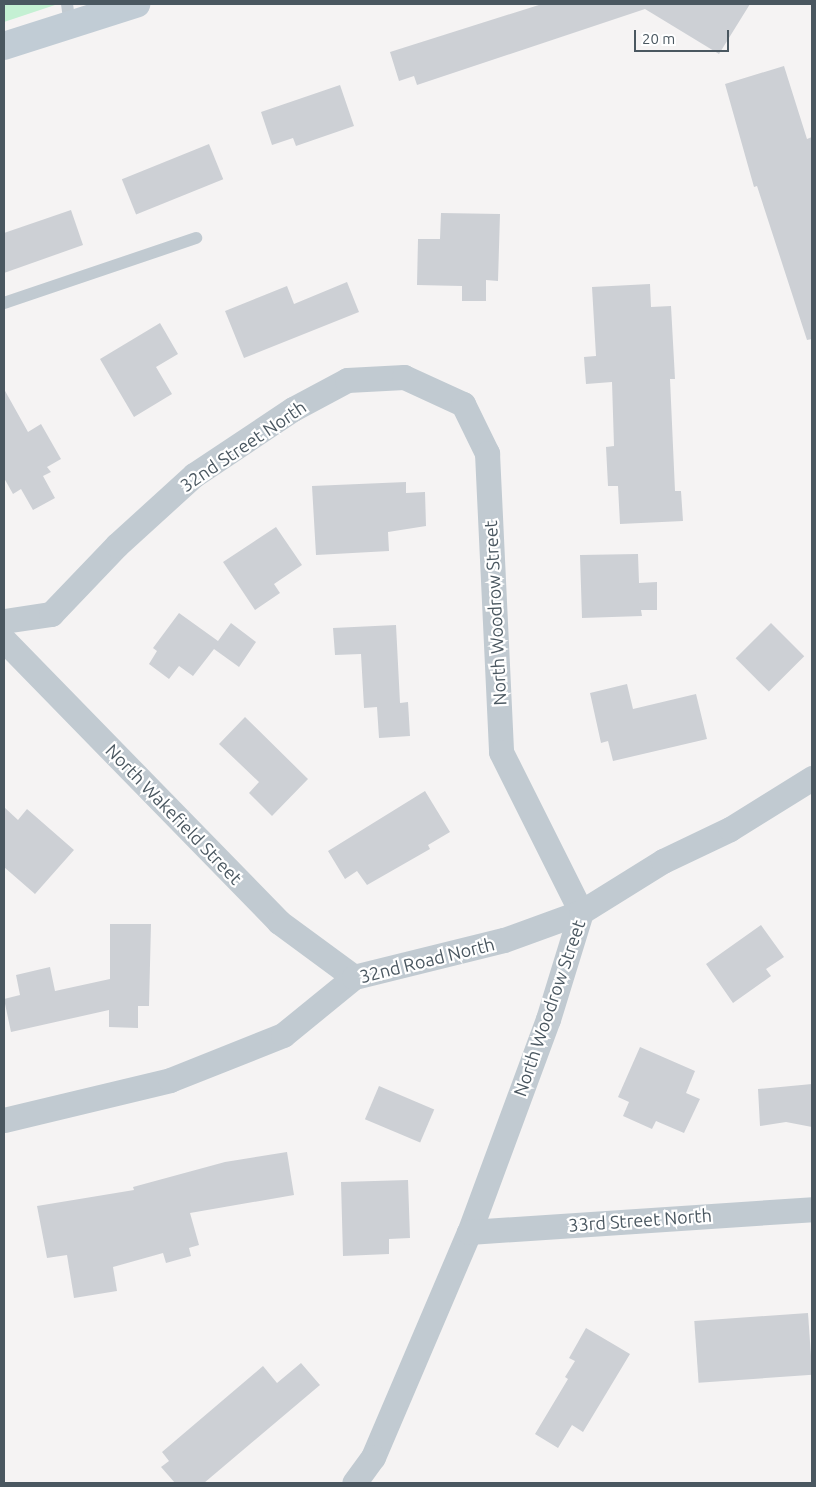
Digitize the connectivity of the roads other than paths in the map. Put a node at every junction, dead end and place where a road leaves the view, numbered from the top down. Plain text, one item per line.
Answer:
1 (136, 4) edge
2 (68, 14) edge
3 (4, 46) edge
4 (196, 238) dead end
5 (4, 303) edge
6 (462, 404) joint
7 (4, 621) edge
8 (4, 640) edge
9 (812, 778) edge
10 (581, 912) junction
11 (354, 977) junction
12 (4, 1120) edge
13 (812, 1209) edge
14 (469, 1232) junction
15 (354, 1483) edge

1 - 2 street
2 - 3 street
4 - 5 lane
6 - 7 street, 32nd Street North
6 - 10 street, North Woodrow Street
8 - 11 street, North Wakefield Street
9 - 10 street, 32nd Road North
10 - 11 street, 32nd Road North
10 - 14 street, North Woodrow Street
11 - 12 street, 32nd Road North
13 - 14 street, 33rd Street North
14 - 15 street, North Woodrow Street

